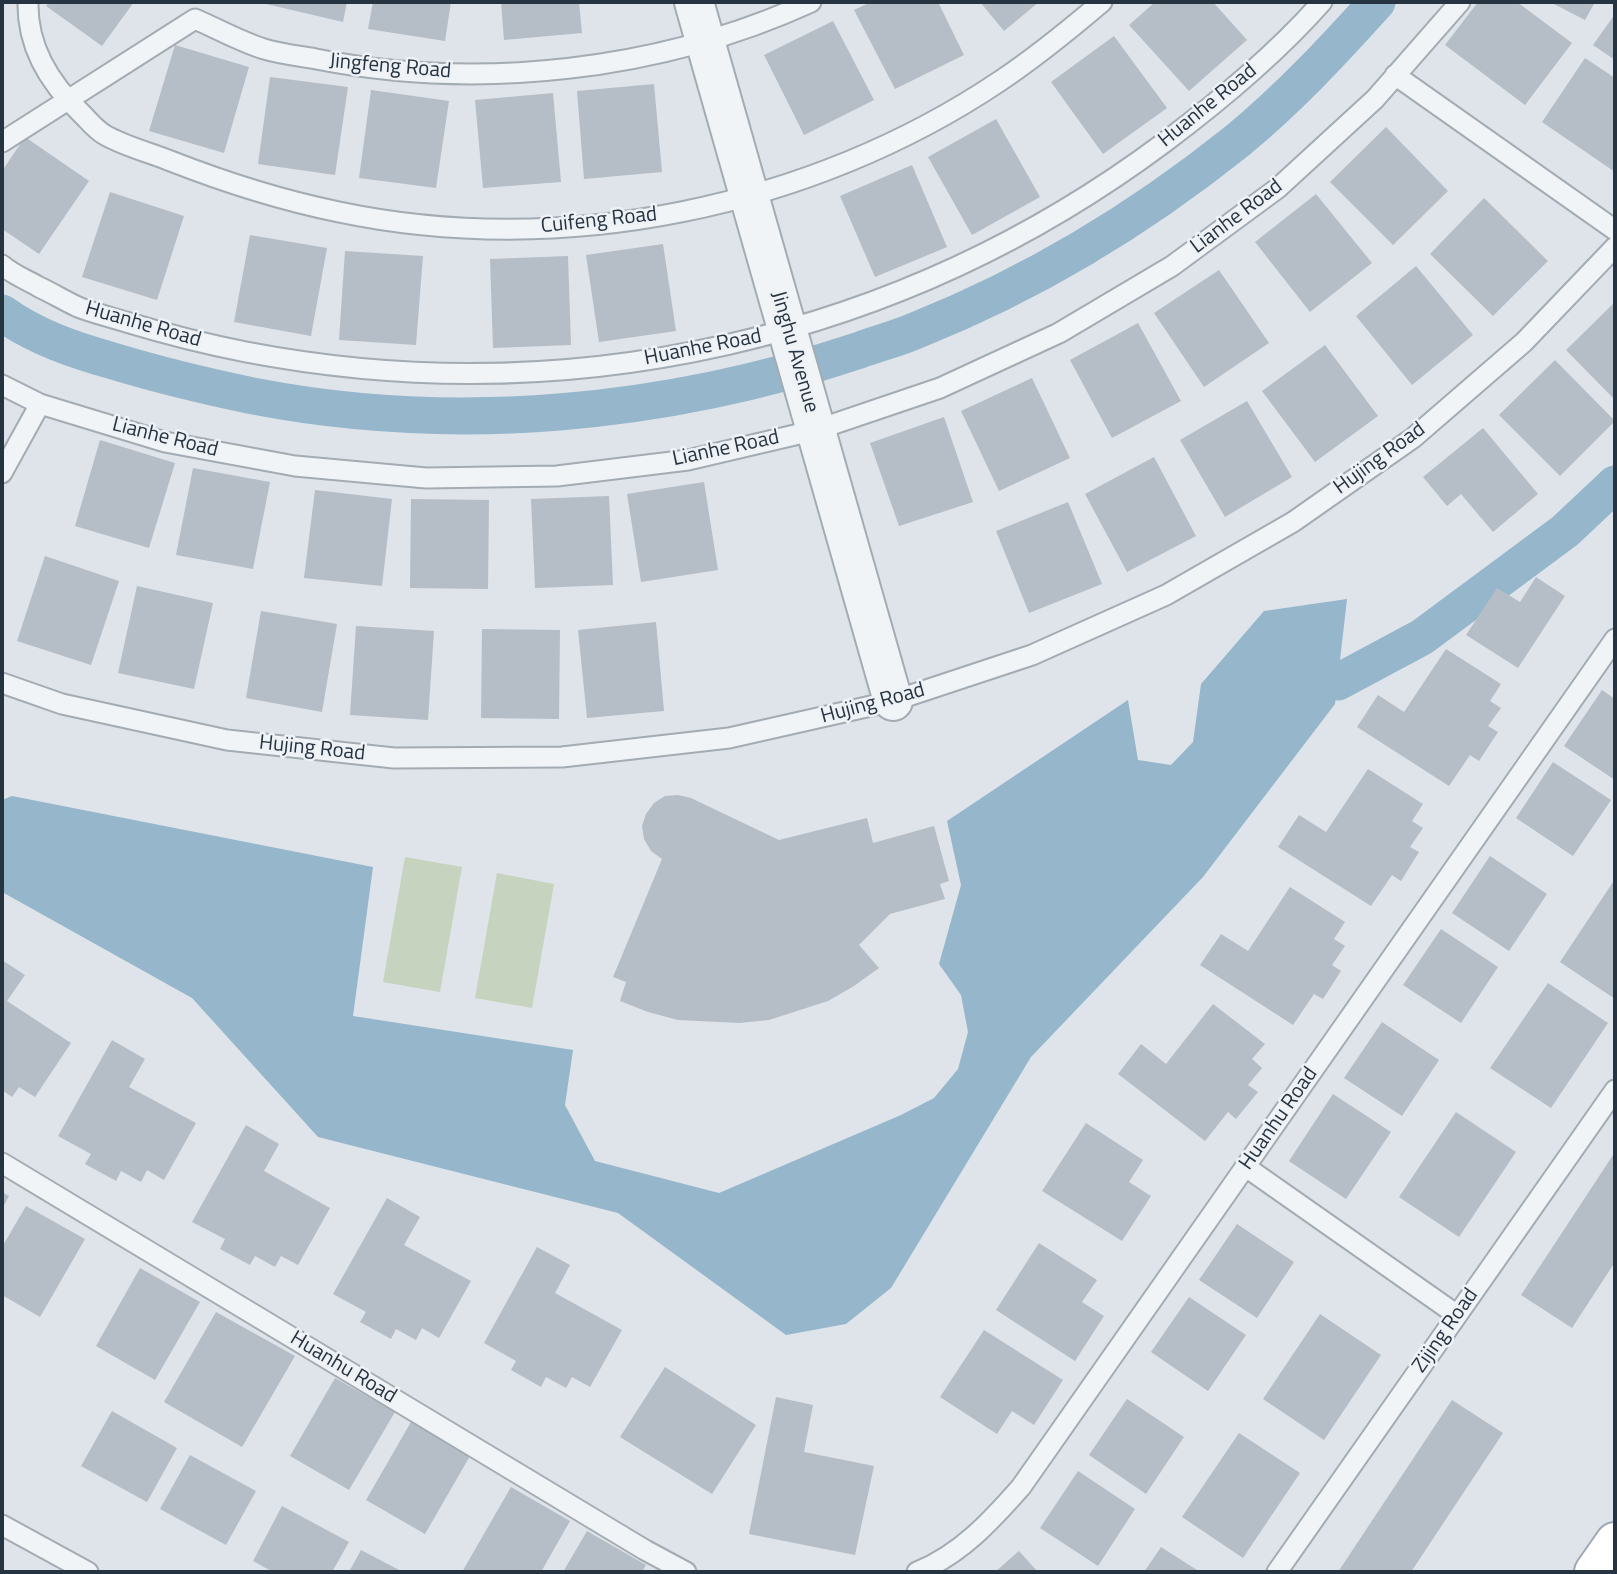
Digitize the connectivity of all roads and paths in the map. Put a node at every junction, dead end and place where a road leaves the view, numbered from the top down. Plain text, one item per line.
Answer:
1 (29, 2) edge
2 (694, 2) edge
3 (811, 2) edge
4 (1102, 2) edge
5 (1322, 2) edge
6 (1460, 2) edge
7 (705, 41) junction
8 (1395, 75) junction
9 (67, 100) junction
10 (2, 142) edge
11 (750, 195) junction
12 (1615, 230) edge
13 (1615, 247) edge
14 (2, 265) edge
15 (788, 330) junction
16 (2, 384) edge
17 (40, 404) junction
18 (816, 430) junction
19 (2, 473) edge
20 (1615, 639) edge
21 (2, 683) edge
22 (893, 701) junction
23 (1615, 1090) edge
24 (2, 1163) edge
25 (1246, 1167) junction
26 (1457, 1315) junction
27 (2, 1525) edge
28 (1615, 1542) edge
29 (88, 1572) edge
30 (686, 1572) edge
31 (917, 1572) edge
32 (1277, 1572) edge
33 (1594, 1572) edge

1 - 9 lane, Cuifeng Road
2 - 7 street, Jinghu Avenue
3 - 7 lane, Jingfeng Road
4 - 11 lane, Cuifeng Road
5 - 15 lane, Huanhe Road
6 - 8 lane, Lianhe Road
7 - 9 lane, Jingfeng Road
7 - 11 street, Jinghu Avenue
8 - 12 lane
8 - 18 lane, Lianhe Road
9 - 10 lane, Jingfeng Road
9 - 11 lane, Cuifeng Road
11 - 15 street, Jinghu Avenue
13 - 22 lane, Hujing Road
14 - 15 lane, Huanhe Road
15 - 18 street, Jinghu Avenue
16 - 17 lane, Lianhe Road
17 - 18 lane, Lianhe Road
17 - 19 lane
18 - 22 street, Jinghu Avenue
20 - 25 lane, Huanhu Road
21 - 22 lane, Hujing Road
23 - 26 lane, Zijing Road
24 - 30 lane, Huanhu Road
25 - 26 lane
25 - 31 lane, Huanhu Road
26 - 32 lane, Zijing Road
27 - 29 lane
28 - 33 main road

